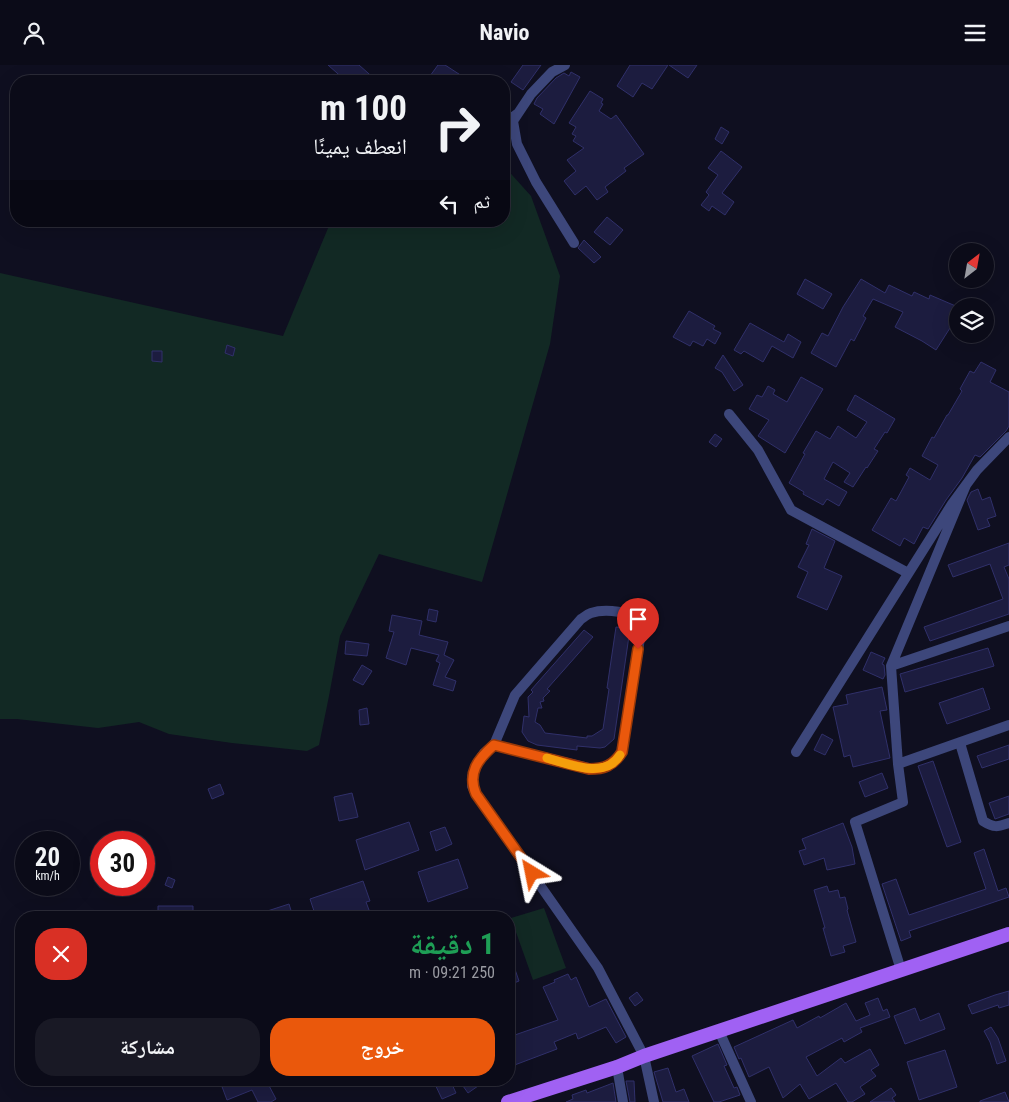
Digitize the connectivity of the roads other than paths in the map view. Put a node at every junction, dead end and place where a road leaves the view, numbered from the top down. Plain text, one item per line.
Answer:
1 (564, 65) edge
2 (518, 114) junction
3 (510, 120) edge
4 (574, 243) dead end
5 (729, 414) dead end
6 (1009, 437) edge
7 (966, 485) junction
8 (908, 573) junction
9 (1009, 626) edge
10 (891, 666) junction
11 (1009, 725) edge
12 (960, 743) junction
13 (494, 745) junction
14 (796, 751) dead end
15 (898, 765) junction
16 (1009, 823) edge
17 (1009, 934) edge
18 (901, 970) junction
19 (719, 1031) junction
20 (644, 1056) junction
21 (617, 1067) junction
22 (534, 1097) edge
23 (508, 1102) edge
24 (623, 1102) edge
25 (654, 1102) edge
26 (751, 1102) edge

1 - 2 street
2 - 3 street
2 - 4 street
5 - 8 street
6 - 7 street
7 - 8 street
7 - 10 street
8 - 14 street
9 - 10 street
10 - 15 street
11 - 12 street
12 - 15 street
12 - 16 street
13 - 13 street
13 - 20 street
15 - 18 street
17 - 18 main road
18 - 19 main road
19 - 20 main road
19 - 26 street
20 - 21 main road
20 - 25 street
21 - 22 main road
21 - 24 street
22 - 23 main road

